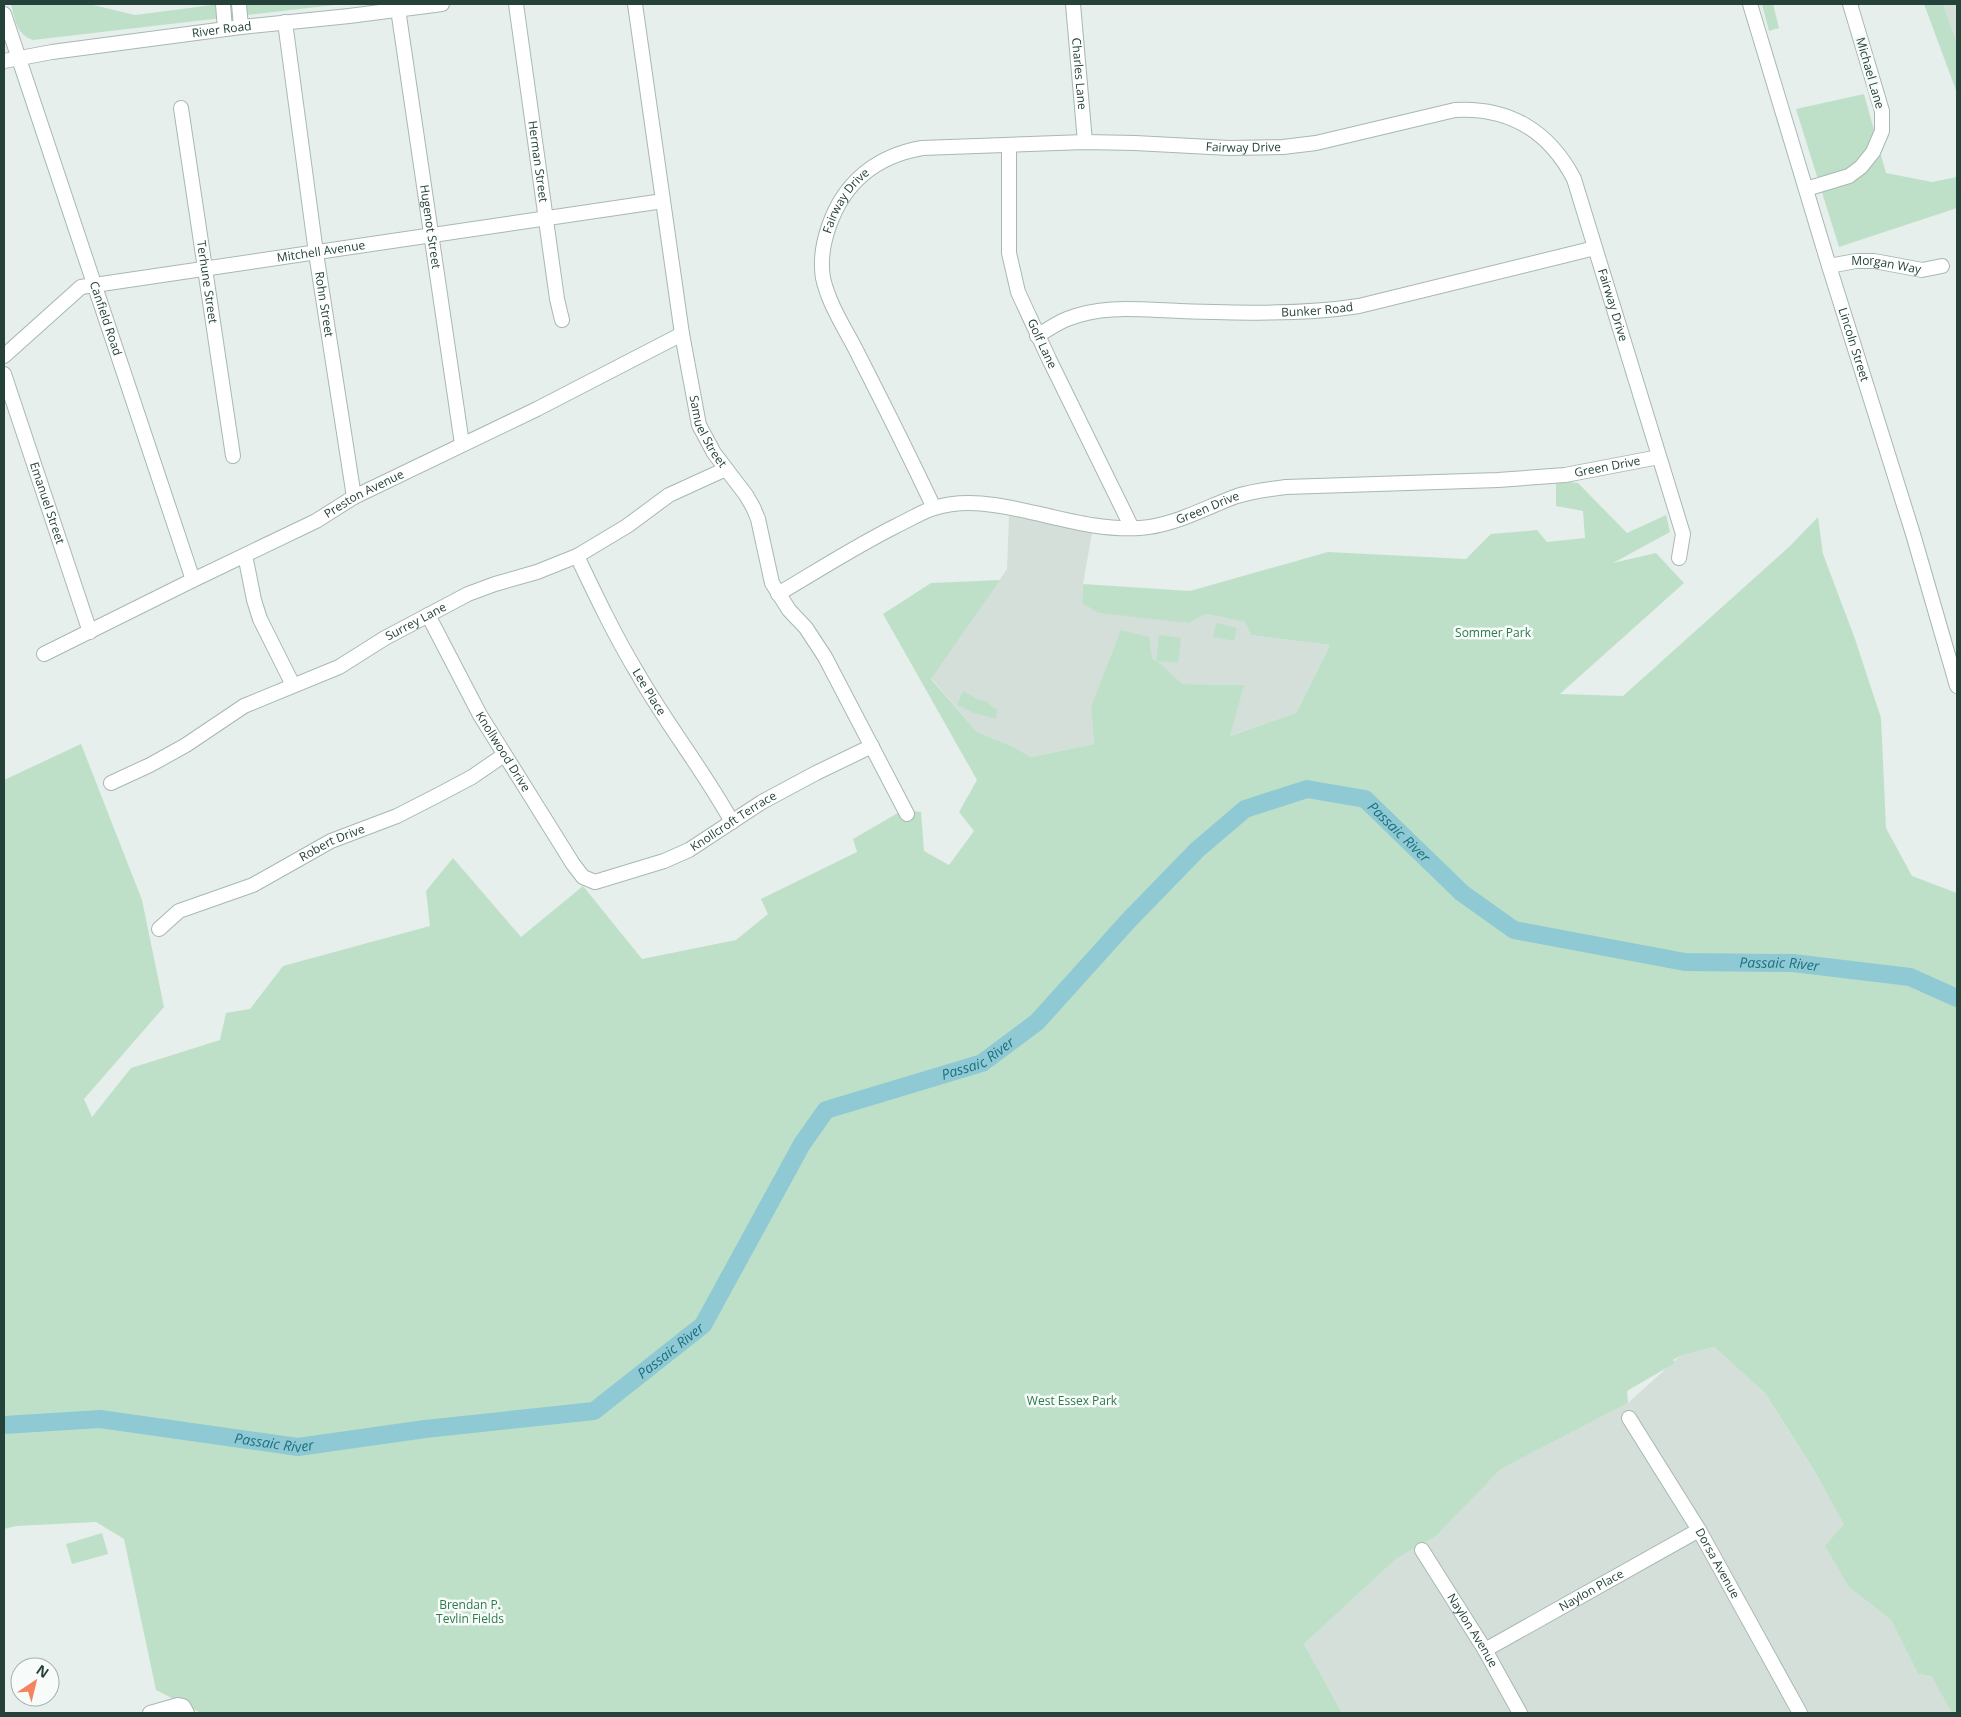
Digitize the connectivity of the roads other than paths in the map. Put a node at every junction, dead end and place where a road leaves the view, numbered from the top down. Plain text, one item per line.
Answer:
1 (223, 4) edge
2 (238, 4) edge
3 (442, 4) edge
4 (516, 4) edge
5 (635, 4) edge
6 (1073, 4) edge
7 (1750, 4) edge
8 (1850, 4) edge
9 (398, 9) junction
10 (4, 14) edge
11 (285, 22) junction
12 (241, 27) junction
13 (225, 29) junction
14 (19, 58) junction
15 (4, 61) edge
16 (181, 108) dead end
17 (1085, 142) junction
18 (1009, 145) junction
19 (1806, 189) junction
20 (664, 201) junction
21 (546, 218) junction
22 (432, 236) junction
23 (1595, 248) junction
24 (316, 253) junction
25 (1829, 266) junction
26 (1942, 266) dead end
27 (204, 269) junction
28 (94, 285) junction
29 (562, 320) dead end
30 (682, 334) junction
31 (1037, 336) junction
32 (4, 356) edge
33 (4, 374) edge
34 (462, 444) junction
35 (233, 456) dead end
36 (1659, 457) junction
37 (726, 469) junction
38 (354, 497) junction
39 (934, 508) junction
40 (1132, 528) junction
41 (245, 555) junction
42 (576, 556) junction
43 (1680, 558) dead end
44 (193, 580) junction
45 (778, 594) junction
46 (428, 615) junction
47 (90, 632) junction
48 (44, 654) dead end
49 (293, 685) junction
50 (1957, 686) edge
51 (872, 746) junction
52 (504, 755) junction
53 (110, 783) dead end
54 (907, 814) dead end
55 (732, 822) junction
56 (589, 881) joint
57 (159, 928) dead end
58 (1629, 1418) dead end
59 (1698, 1530) junction
60 (1422, 1550) dead end
61 (1485, 1650) junction
62 (185, 1710) edge
63 (150, 1713) edge
64 (1520, 1713) edge
65 (1800, 1713) edge

1 - 13 street
2 - 12 street
3 - 9 street, River Road
4 - 21 street, Herman Street
5 - 20 street, Samuel Street
6 - 17 street, Charles Lane
7 - 19 street, Lincoln Street
8 - 19 street, Michael Lane
9 - 11 street, River Road
9 - 22 street, Hugenot Street
10 - 14 street, Canfield Road
11 - 12 street, River Road
11 - 24 street, Rohn Street
12 - 13 street, River Road
13 - 14 street, River Road
14 - 15 street, River Road
14 - 28 street, Canfield Road
16 - 27 street, Terhune Street
17 - 18 street, Fairway Drive
17 - 23 street, Fairway Drive
18 - 31 street, Golf Lane
18 - 39 street, Fairway Drive
19 - 25 street, Lincoln Street
20 - 21 street, Mitchell Avenue
20 - 30 street, Samuel Street
21 - 22 street, Mitchell Avenue
21 - 29 street, Herman Street
22 - 24 street, Mitchell Avenue
22 - 34 street, Hugenot Street
23 - 31 street, Bunker Road
23 - 36 street, Fairway Drive
24 - 27 street, Mitchell Avenue
24 - 38 street, Rohn Street
25 - 26 street, Morgan Way
25 - 50 street, Lincoln Street
27 - 28 street, Mitchell Avenue
27 - 35 street, Terhune Street
28 - 32 street, Mitchell Avenue
28 - 44 street, Canfield Road
30 - 34 street, Preston Avenue
30 - 37 street, Samuel Street
31 - 40 street, Golf Lane
33 - 47 street, Emanuel Street
34 - 38 street, Preston Avenue
36 - 40 street, Green Drive
36 - 43 street, Fairway Drive
37 - 42 street, Surrey Lane
37 - 45 street, Samuel Street
38 - 41 street, Preston Avenue
39 - 40 street, Green Drive
39 - 45 street, Green Drive
41 - 44 street, Preston Avenue
41 - 49 street
42 - 46 street, Surrey Lane
42 - 55 street, Lee Place
44 - 47 street, Preston Avenue
45 - 51 street, Samuel Street
46 - 49 street, Surrey Lane
46 - 52 street, Knollwood Drive
47 - 48 street, Preston Avenue
49 - 53 street, Surrey Lane
51 - 54 street, Samuel Street
51 - 55 street, Knollcroft Terrace
52 - 56 street, Knollwood Drive
52 - 57 street, Robert Drive
55 - 56 street, Knollcroft Terrace
58 - 59 street, Dorsa Avenue
59 - 61 street, Naylon Place
59 - 65 street, Dorsa Avenue
60 - 61 street, Naylon Avenue
61 - 64 street, Naylon Avenue
62 - 63 street

